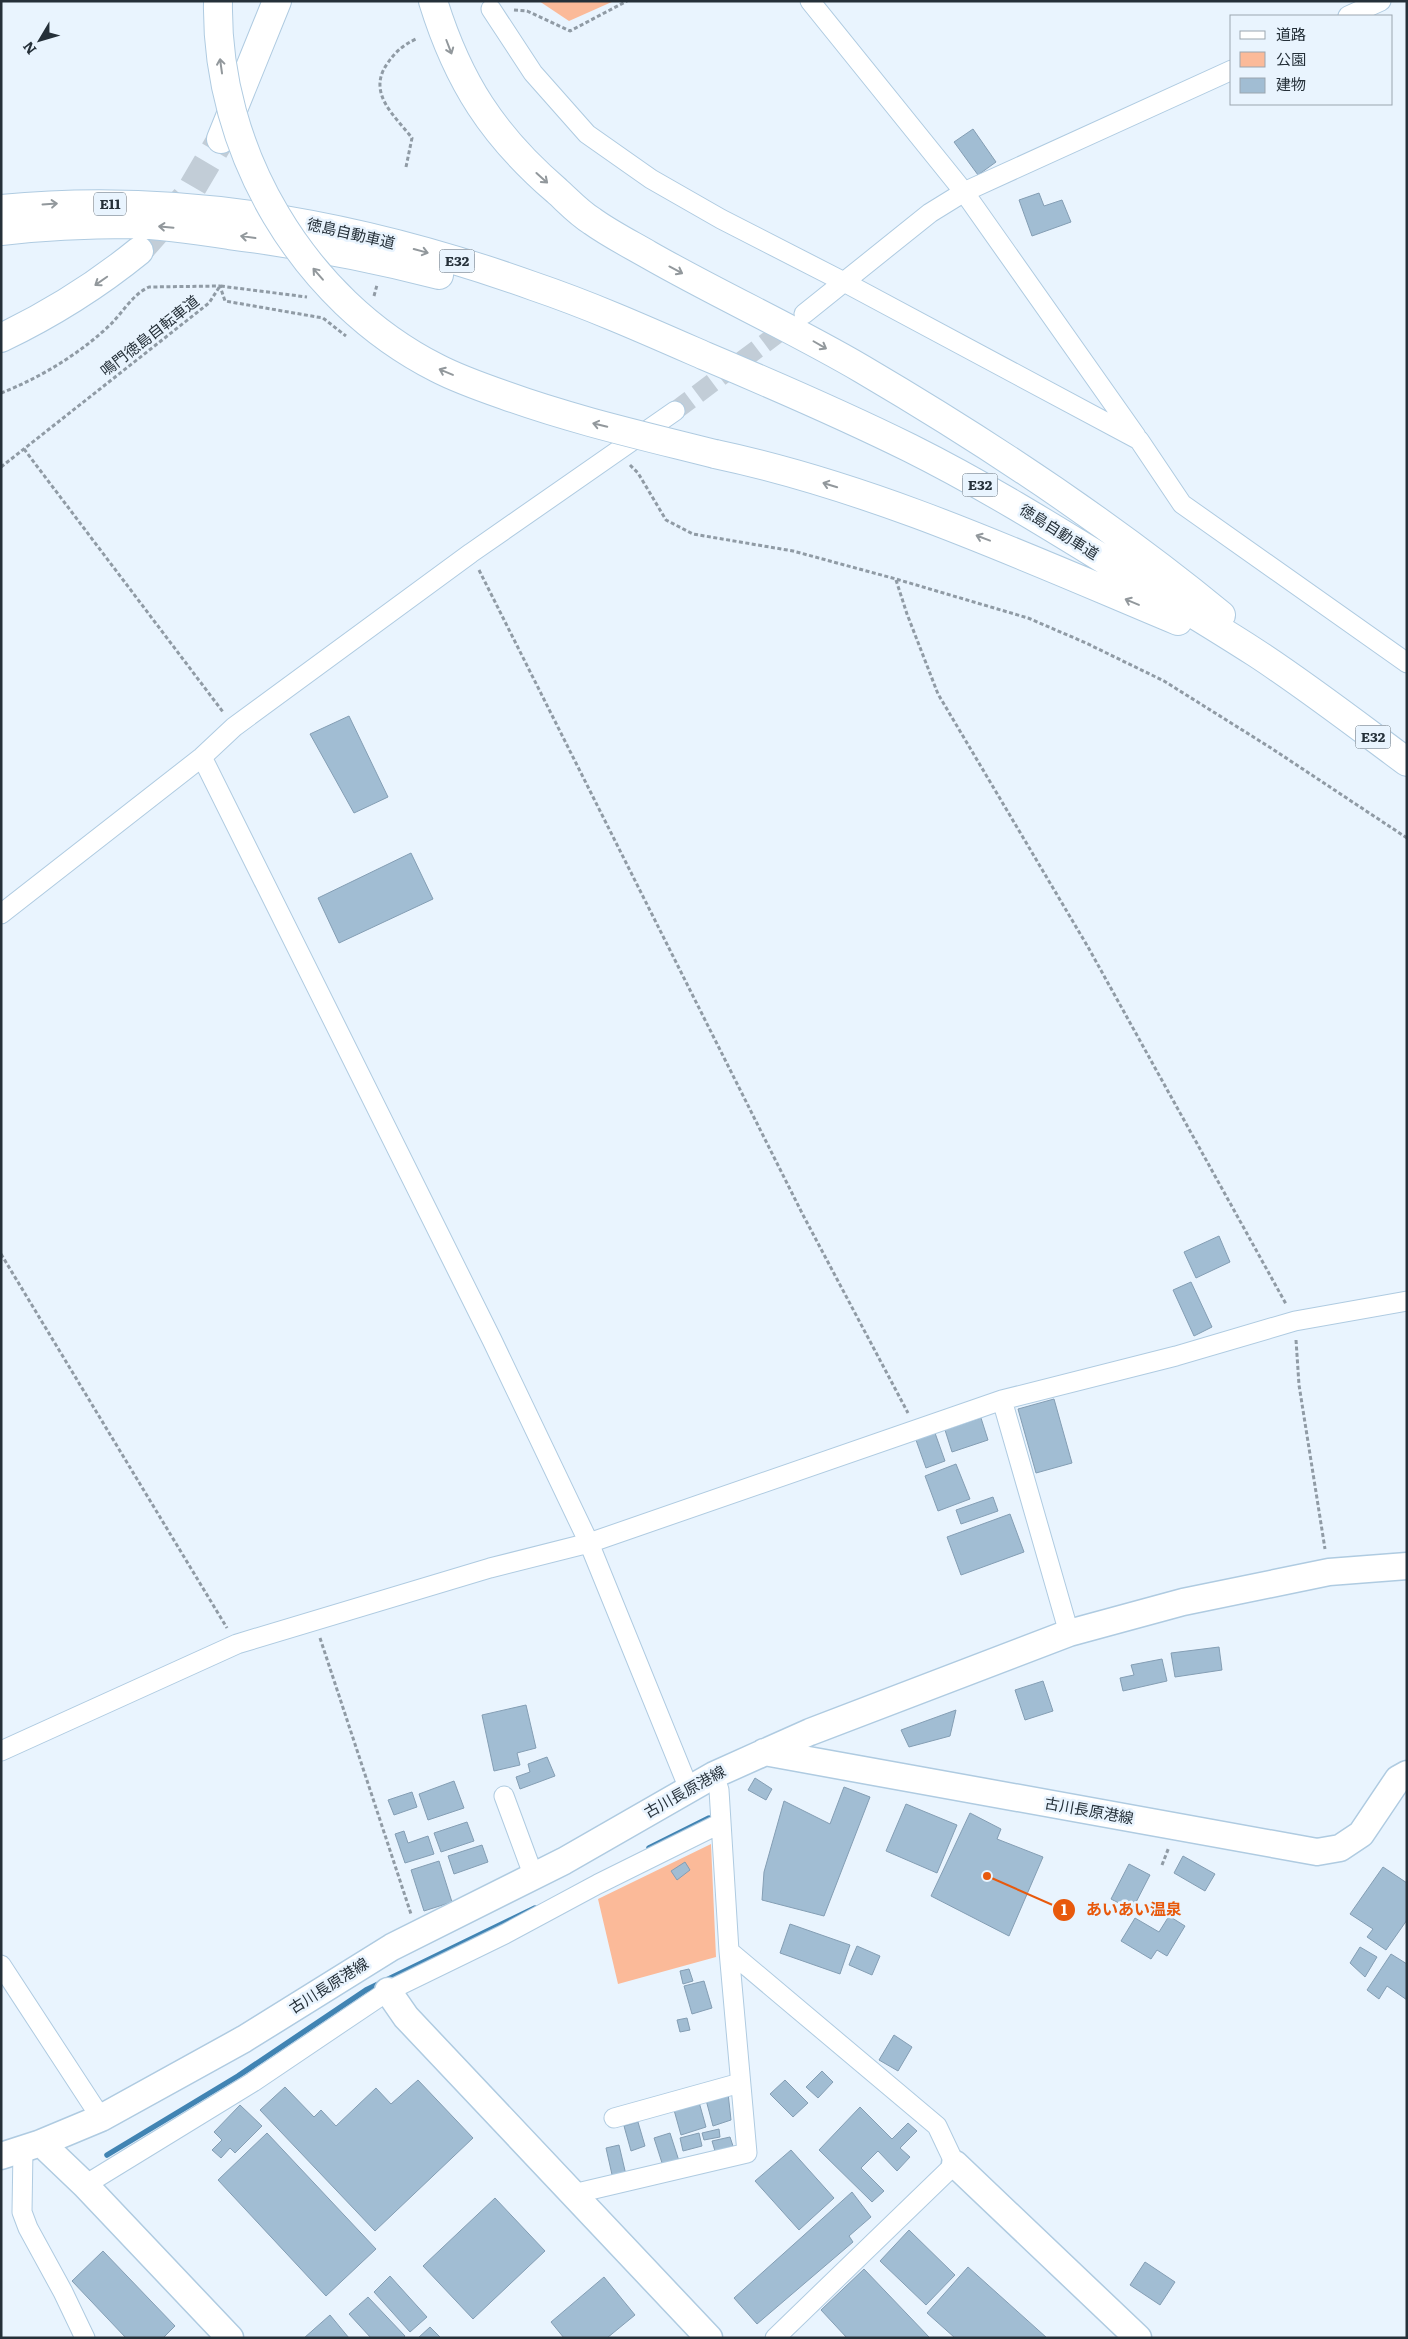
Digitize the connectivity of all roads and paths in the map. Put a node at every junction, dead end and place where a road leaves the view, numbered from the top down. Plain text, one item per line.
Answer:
1 (218, 1) edge
2 (277, 1) edge
3 (433, 1) edge
4 (627, 1) edge
5 (810, 1) edge
6 (1381, 1) edge
7 (492, 9) joint
8 (1350, 15) edge
9 (416, 39) dead end
10 (1230, 71) edge
11 (221, 139) tunnel mouth
12 (406, 167) dead end
13 (964, 192) junction
14 (1, 209) edge
15 (217, 221) junction
16 (1, 231) edge
17 (139, 251) tunnel mouth
18 (844, 282) junction
19 (377, 285) dead end
20 (220, 286) junction
21 (313, 297) dead end
22 (373, 301) dead end
23 (804, 314) tunnel mouth
24 (1, 338) edge
25 (353, 341) dead end
26 (1, 394) edge
27 (675, 411) tunnel mouth
28 (1138, 440) junction
29 (24, 450) junction
30 (616, 452) junction
31 (1, 467) edge
32 (471, 553) junction
33 (896, 579) junction
34 (1258, 655) junction
35 (1407, 663) edge
36 (1339, 711) junction
37 (234, 727) junction
38 (202, 756) junction
39 (1407, 762) edge
40 (1407, 838) edge
41 (1, 914) edge
42 (1, 1254) edge
43 (1407, 1302) edge
44 (1295, 1321) junction
45 (1002, 1400) junction
46 (917, 1429) junction
47 (589, 1543) junction
48 (1407, 1566) edge
49 (1329, 1572) junction
50 (314, 1620) junction
51 (1069, 1633) junction
52 (236, 1644) junction
53 (1, 1751) edge
54 (764, 1752) junction
55 (1407, 1774) edge
56 (714, 1775) junction
57 (689, 1789) junction
58 (504, 1796) dead end
59 (721, 1823) junction
60 (534, 1877) junction
61 (417, 1934) junction
62 (729, 1951) junction
63 (1, 1965) edge
64 (388, 1991) junction
65 (740, 2083) junction
66 (101, 2118) junction
67 (614, 2118) dead end
68 (22, 2150) edge
69 (956, 2164) junction
70 (85, 2185) junction
71 (574, 2194) junction
72 (698, 2334) edge
73 (85, 2338) edge
74 (230, 2338) edge
75 (775, 2338) edge
76 (1138, 2338) edge

34 -> 1 highway, bridge
2 - 11 highway
3 -> 36 highway
4 - 7 path
5 - 13 street
6 - 8 street
7 - 18 street
9 - 12 path
10 - 13 street
13 - 18 street
13 - 28 street
14 -> 15 highway, 徳島自動車道 / E11
15 -> 16 highway, 徳島自動車道 / E11
15 - 34 highway, 徳島自動車道 / E32
17 -> 24 highway
18 - 23 street
18 - 28 street
19 - 22 path
20 - 21 path
20 - 25 path
20 - 26 path
20 - 29 path, 鳴門徳島自転車道
27 - 30 street
28 - 35 street
29 - 31 path, 鳴門徳島自転車道
29 - 37 path
30 - 32 street
30 - 33 path
32 - 37 street
32 - 46 path
33 - 40 path
33 - 44 path
34 - 36 highway, 徳島自動車道 / E32
36 - 39 highway, 徳島自動車道 / E32
37 - 38 street
38 - 41 street
38 - 47 street
42 - 52 path
43 - 44 street
44 - 45 street
44 - 49 path
45 - 46 street
45 - 51 street
46 - 47 street
47 - 50 street
47 - 57 street
48 - 49 street
49 - 51 street
50 - 52 street
50 - 61 path
51 - 54 street
52 - 53 street
54 - 55 street, 古川長原港線
54 - 56 street, 古川長原港線
56 - 57 street, 古川長原港線
56 - 59 street
57 - 60 street, 古川長原港線
58 - 60 street
59 - 62 street
59 - 64 street
60 - 61 street, 古川長原港線
61 - 66 street, 古川長原港線
62 - 65 street
62 - 69 street
63 - 66 street
64 - 70 street
64 - 71 street
65 - 67 street
65 - 71 street
66 - 68 street, 古川長原港線
68 - 70 street
68 - 73 street
69 - 75 street
69 - 76 street
70 - 74 street
71 - 72 street

